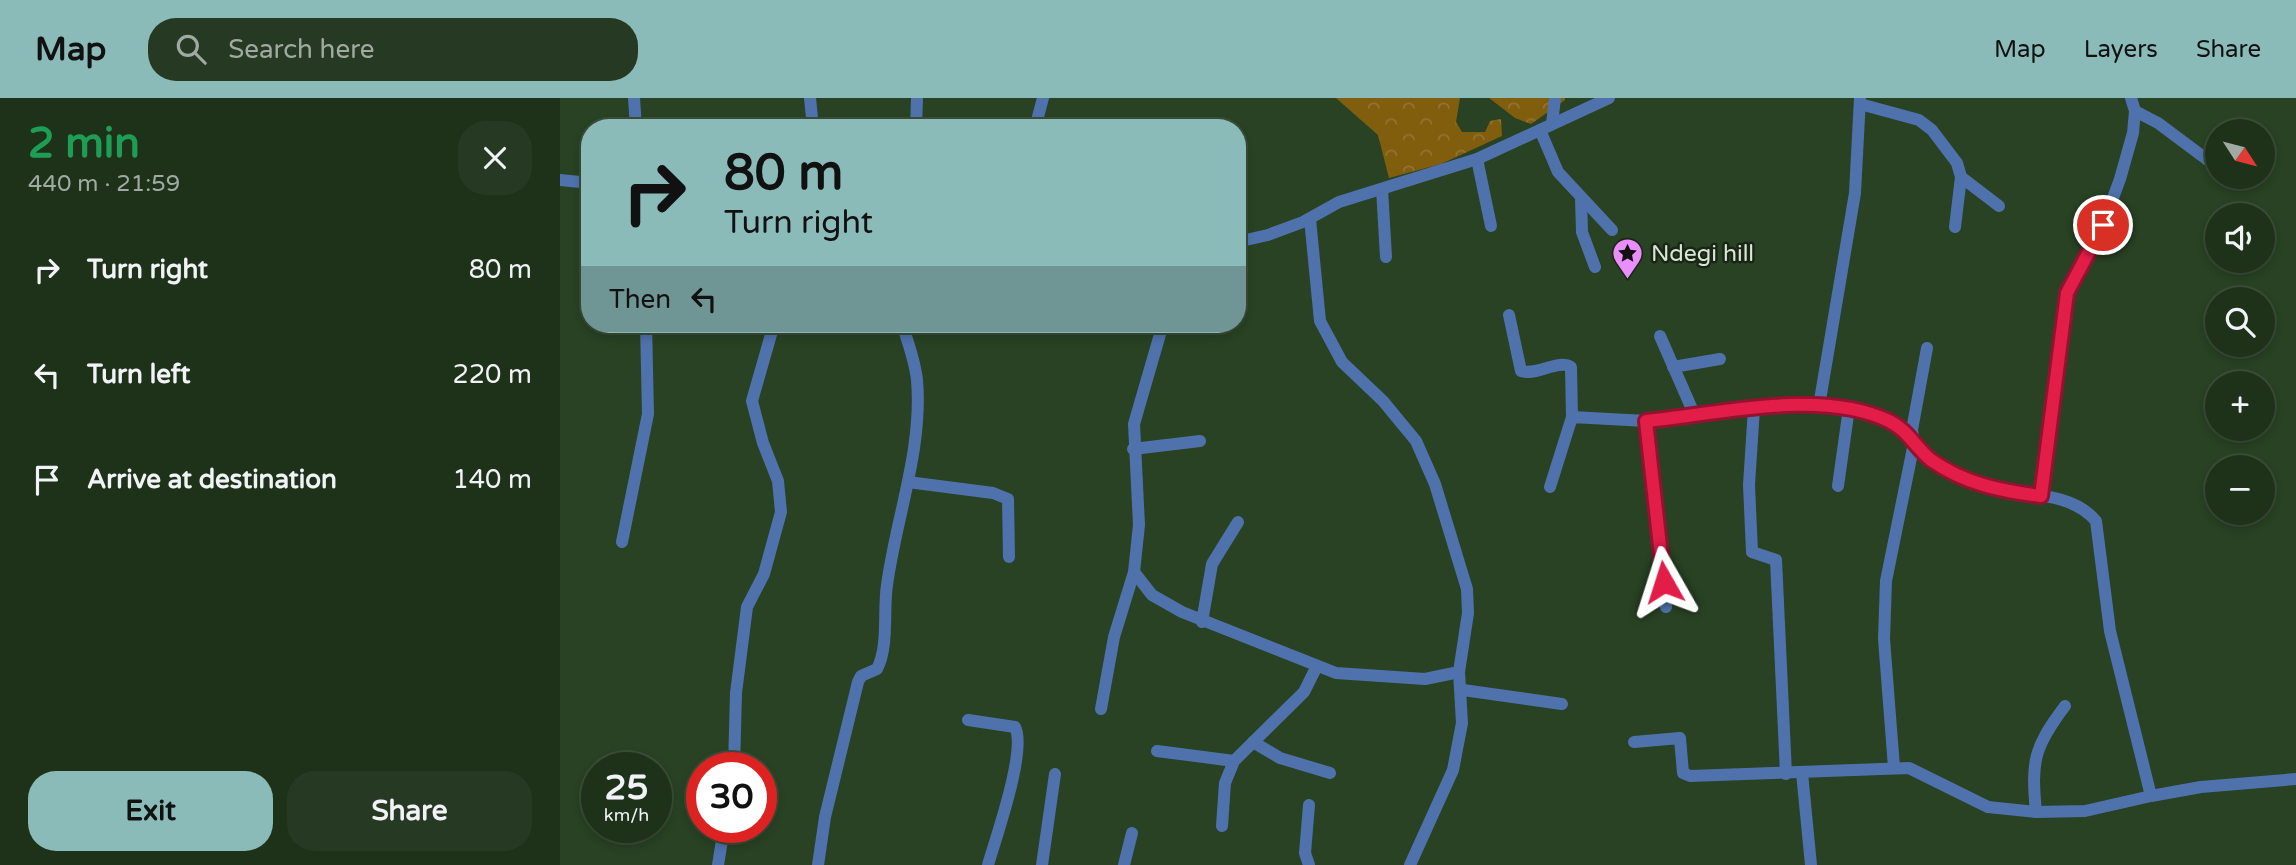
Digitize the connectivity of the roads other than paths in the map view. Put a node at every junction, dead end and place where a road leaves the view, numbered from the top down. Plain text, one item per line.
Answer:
1 (634, 98) edge
2 (810, 98) edge
3 (918, 98) edge
4 (1043, 98) edge
5 (1555, 98) edge
6 (1609, 98) edge
7 (1860, 101) edge
8 (2134, 101) edge
9 (635, 119) edge
10 (812, 119) edge
11 (917, 119) edge
12 (1037, 119) edge
13 (1552, 124) junction
14 (1539, 130) junction
15 (2205, 158) edge
16 (1477, 159) junction
17 (1961, 177) junction
18 (560, 180) edge
19 (581, 182) edge
20 (1382, 189) junction
21 (1581, 198) junction
22 (1999, 206) dead end
23 (1310, 219) junction
24 (1490, 226) dead end
25 (1955, 227) dead end
26 (1612, 230) dead end
27 (1246, 240) edge
28 (1386, 257) dead end
29 (1595, 267) dead end
30 (1509, 315) dead end
31 (646, 333) edge
32 (771, 333) edge
33 (904, 333) edge
34 (1160, 333) edge
35 (1660, 336) dead end
36 (1927, 348) dead end
37 (1720, 359) dead end
38 (1673, 367) junction
39 (1819, 406) junction
40 (1754, 408) junction
41 (1849, 408) junction
42 (1695, 416) junction
43 (1572, 417) junction
44 (1646, 421) junction
45 (1200, 441) dead end
46 (1914, 443) junction
47 (1133, 449) junction
48 (908, 482) junction
49 (1838, 486) dead end
50 (1550, 487) dead end
51 (2041, 496) junction
52 (1238, 522) dead end
53 (622, 542) dead end
54 (1009, 557) dead end
55 (1134, 572) junction
56 (1666, 607) dead end
57 (1202, 622) junction
58 (1317, 666) junction
59 (1459, 672) junction
60 (1463, 690) junction
61 (1562, 704) dead end
62 (2065, 706) dead end
63 (1101, 709) dead end
64 (968, 719) dead end
65 (1253, 742) junction
66 (1634, 742) dead end
67 (1157, 751) dead end
68 (734, 752) edge
69 (1234, 761) junction
70 (1894, 767) junction
71 (1330, 773) dead end
72 (1802, 773) junction
73 (1055, 774) dead end
74 (1786, 774) junction
75 (2296, 779) edge
76 (2151, 796) junction
77 (1308, 804) dead end
78 (2036, 812) junction
79 (1222, 825) dead end
80 (1132, 833) dead end
81 (722, 843) edge
82 (718, 865) edge
83 (818, 865) edge
84 (988, 865) edge
85 (1041, 865) edge
86 (1124, 865) edge
87 (1309, 865) edge
88 (1410, 865) edge
89 (1811, 865) edge

1 - 9 street
2 - 10 street
3 - 11 street
4 - 12 street
5 - 13 street
6 - 13 street
7 - 17 street
7 - 39 street
8 - 15 street
8 - 51 street
13 - 14 street
14 - 16 street
14 - 21 street
16 - 20 street
16 - 24 street
17 - 22 street
17 - 25 street
18 - 19 street
20 - 23 street
20 - 28 street
21 - 26 street
21 - 29 street
23 - 27 street
23 - 59 street
30 - 43 street
31 - 53 street
32 - 68 street
33 - 48 street
34 - 47 street
35 - 38 street
36 - 46 street
37 - 38 street
38 - 42 street
39 - 40 street
39 - 41 street
40 - 42 street
40 - 74 street
41 - 46 street
41 - 49 street
42 - 44 street
43 - 44 street
43 - 50 street
44 - 56 street
45 - 47 street
46 - 51 street
46 - 70 street
47 - 55 street
48 - 54 street
48 - 83 street
51 - 76 street
52 - 57 street
55 - 57 street
55 - 63 street
57 - 58 street
58 - 59 street
58 - 65 street
59 - 60 street
60 - 61 street
60 - 88 street
62 - 78 street
64 - 84 street
65 - 69 street
65 - 71 street
66 - 74 street
67 - 69 street
69 - 79 street
70 - 72 street
70 - 78 street
72 - 74 street
72 - 89 street
73 - 85 street
75 - 76 street
76 - 78 street
77 - 87 street
80 - 86 street
81 - 82 street

